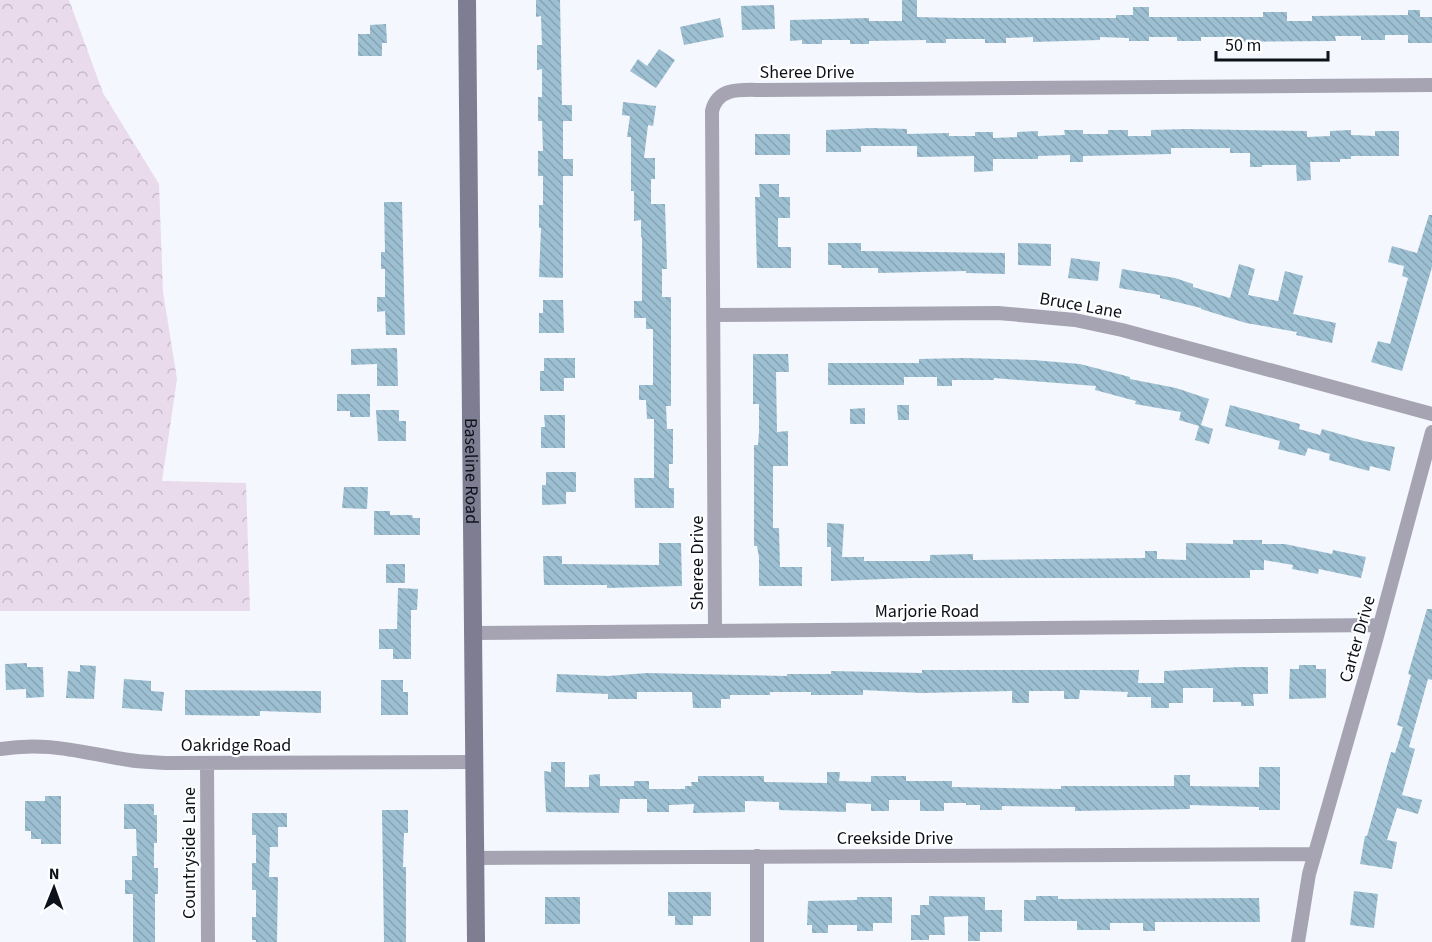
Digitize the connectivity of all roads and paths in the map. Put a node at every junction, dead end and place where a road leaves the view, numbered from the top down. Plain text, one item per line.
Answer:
1 (467, 0) edge
2 (1432, 85) edge
3 (713, 315) junction
4 (1432, 414) edge
5 (1432, 432) edge
6 (1380, 625) junction
7 (715, 630) junction
8 (474, 633) junction
9 (0, 749) edge
10 (475, 762) junction
11 (207, 763) junction
12 (1315, 854) junction
13 (757, 856) junction
14 (476, 858) junction
15 (208, 942) edge
16 (476, 942) edge
17 (757, 942) edge
18 (1298, 942) edge

1 - 8 street, Baseline Road
2 - 3 street, Sheree Drive
3 - 4 street, Bruce Lane
3 - 7 street, Sheree Drive
5 - 6 street, Carter Drive
6 - 7 street, Marjorie Road
6 - 12 street, Carter Drive
7 - 8 street, Marjorie Road
8 - 10 street, Baseline Road
9 - 11 street, Oakridge Road
10 - 11 street, Oakridge Road
10 - 14 street, Baseline Road
11 - 15 street, Countryside Lane
12 - 13 street, Creekside Drive
12 - 18 street, Carter Drive
13 - 14 street, Creekside Drive
13 - 17 street
14 - 16 street, Baseline Road

